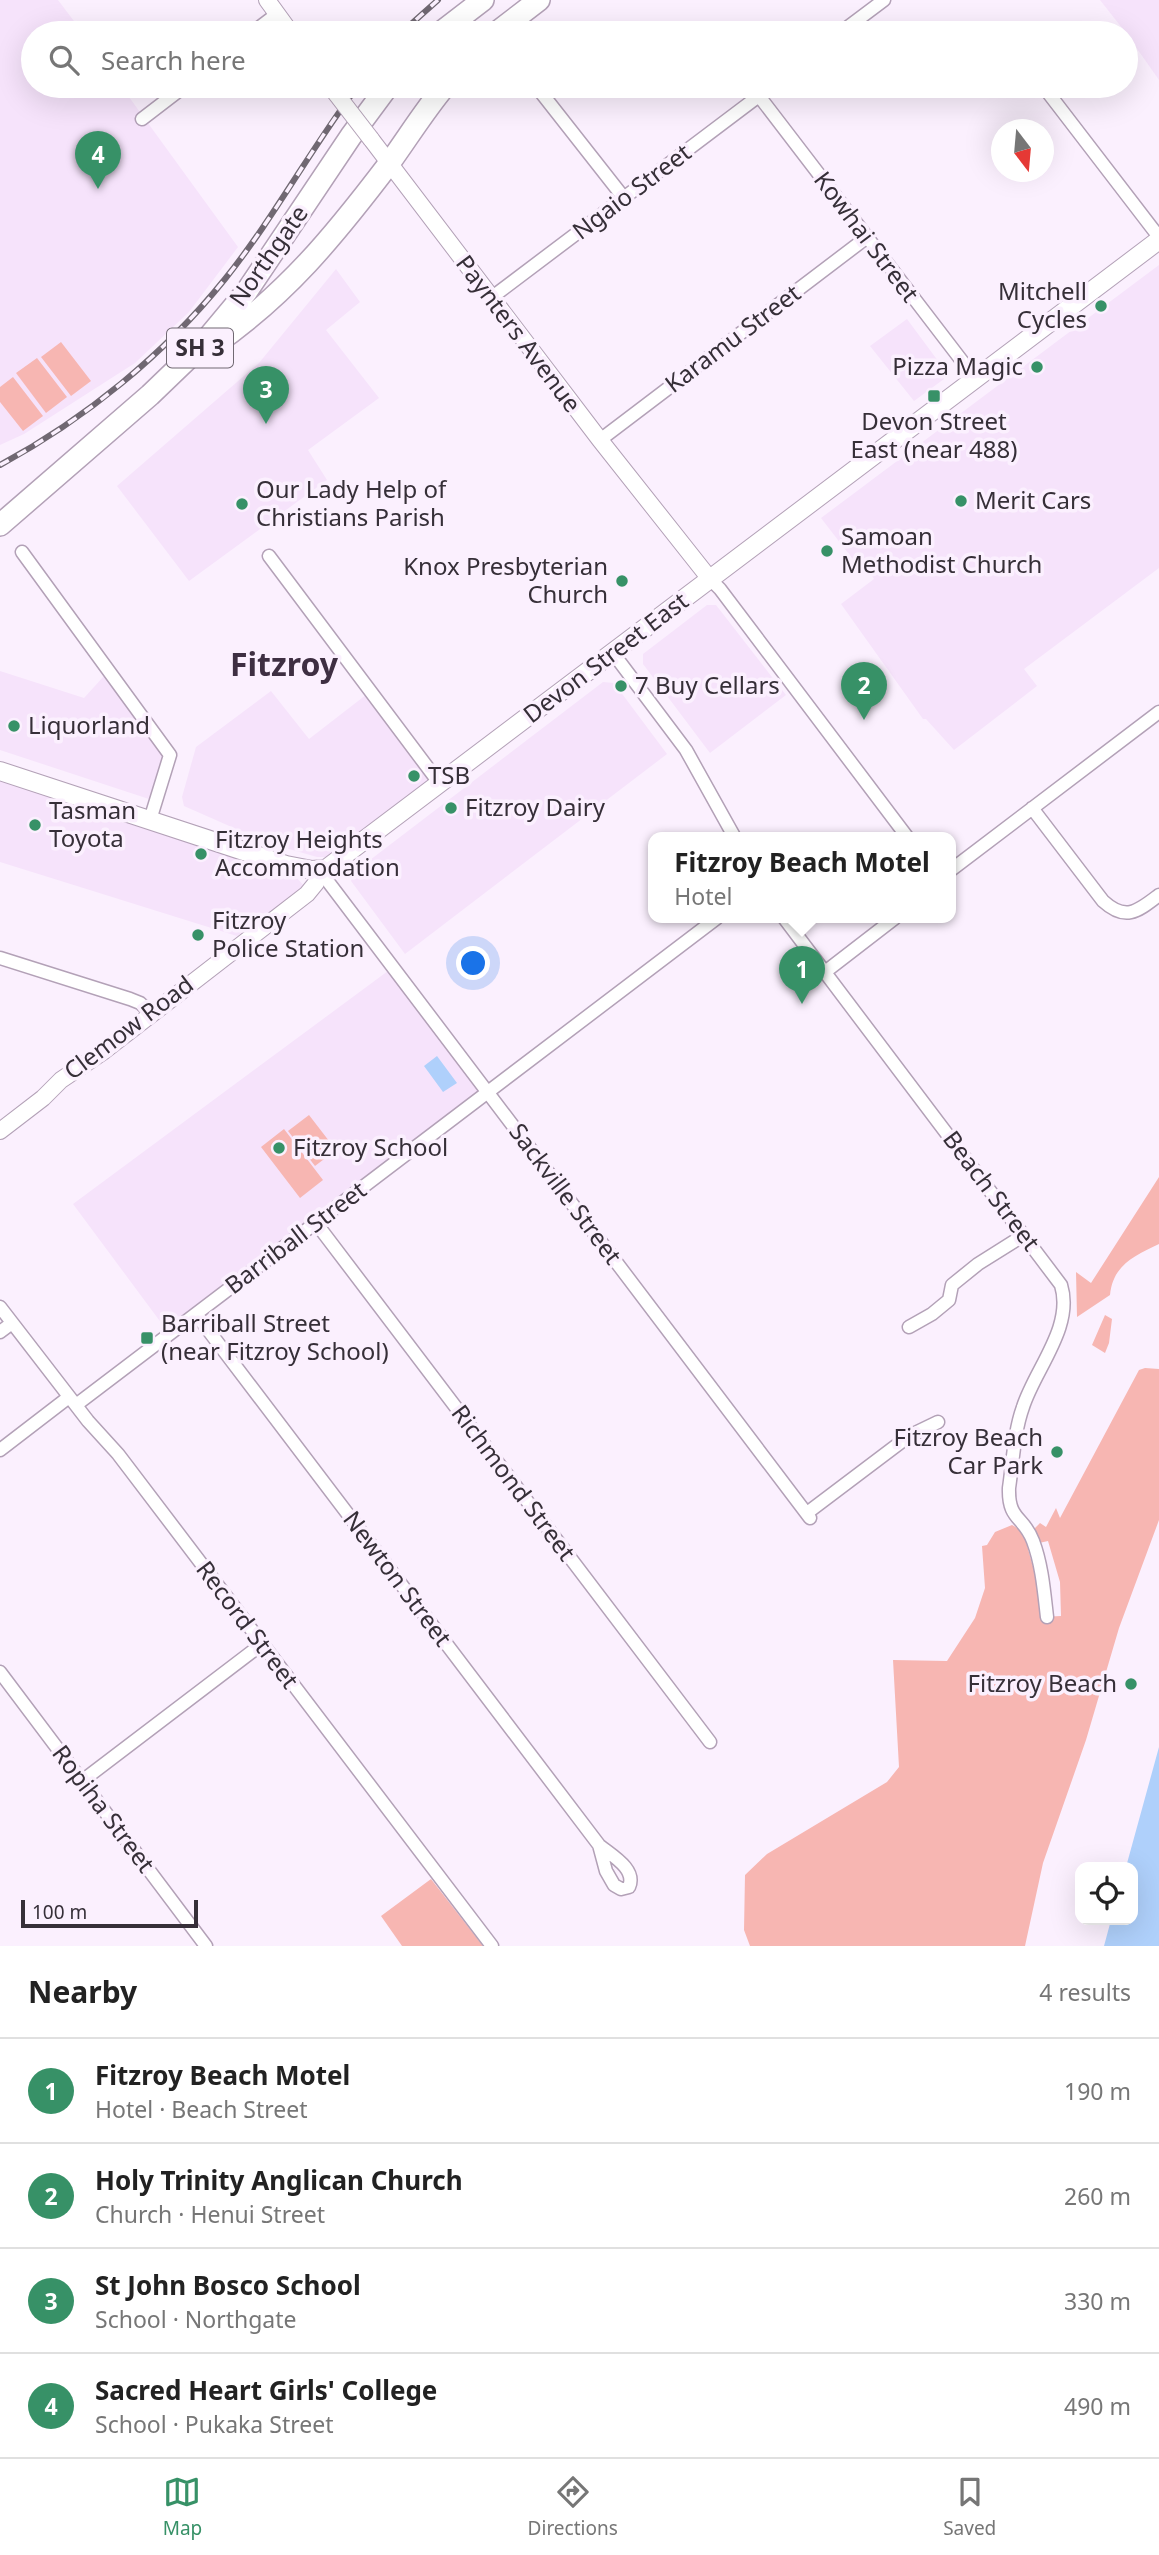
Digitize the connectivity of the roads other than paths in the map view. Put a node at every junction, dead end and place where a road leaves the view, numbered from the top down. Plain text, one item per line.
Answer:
1 (483, 0) edge
2 (539, 0) edge
3 (884, 0) edge
4 (271, 4) edge
5 (260, 21) edge
6 (283, 21) edge
7 (456, 21) edge
8 (512, 21) edge
9 (856, 21) edge
10 (169, 98) edge
11 (339, 98) edge
12 (379, 98) edge
13 (435, 98) edge
14 (545, 98) edge
15 (756, 98) edge
16 (761, 98) edge
17 (1052, 98) edge
18 (142, 119) dead end
19 (389, 163) junction
20 (624, 198) junction
21 (866, 238) junction
22 (1159, 238) edge
23 (491, 298) junction
24 (177, 370) junction
25 (975, 379) junction
26 (600, 440) junction
27 (1, 522) edge
28 (22, 552) dead end
29 (269, 556) dead end
30 (710, 579) junction
31 (613, 653) junction
32 (1159, 712) edge
33 (0, 771) edge
34 (440, 784) junction
35 (1032, 808) junction
36 (150, 820) junction
37 (732, 832) edge
38 (903, 832) edge
39 (956, 866) edge
40 (320, 871) junction
41 (1159, 895) edge
42 (710, 923) edge
43 (788, 923) edge
44 (889, 923) edge
45 (0, 958) edge
46 (825, 972) junction
47 (151, 1013) junction
48 (488, 1092) junction
49 (0, 1131) edge
50 (316, 1223) junction
51 (1024, 1235) junction
52 (0, 1307) edge
53 (196, 1314) junction
54 (12, 1323) junction
55 (909, 1327) dead end
56 (0, 1332) edge
57 (73, 1401) junction
58 (938, 1422) dead end
59 (0, 1450) edge
60 (1047, 1617) dead end
61 (262, 1644) junction
62 (0, 1672) edge
63 (710, 1742) dead end
64 (82, 1781) junction
65 (599, 1845) dead end
66 (206, 1946) edge
67 (492, 1946) edge

1 - 7 highway
2 - 8 highway
3 - 9 street
4 - 5 street
4 - 6 street
10 - 18 street
11 - 19 street, Paynters Avenue, bridge
12 - 24 highway, Northgate / SH 3
13 - 19 highway
14 - 20 street
15 - 20 street, Ngaio Street
16 - 21 street, Kowhai Street
17 - 22 street
19 - 23 street, Paynters Avenue
19 - 24 highway
20 - 23 street, Ngaio Street
21 - 25 street, Kowhai Street
21 - 26 street, Karamu Street
22 - 25 main road, Devon Street East
23 - 26 street, Paynters Avenue
24 - 27 highway, Northgate / SH 3
25 - 30 main road, Devon Street East
26 - 30 street, Paynters Avenue
28 - 36 street
29 - 34 street
30 - 31 main road, Devon Street East
30 - 38 street
31 - 34 main road, Devon Street East
31 - 37 street
32 - 35 street
33 - 36 main road
34 - 40 main road, Devon Street East
35 - 39 street
35 - 41 street
36 - 40 main road
40 - 47 street, Clemow Road
40 - 48 street, Sackville Street
42 - 48 street, Barriball Street
43 - 46 street, Beach Street
44 - 46 street
45 - 47 street
46 - 51 street, Beach Street
47 - 49 street, Clemow Road
48 - 50 street, Barriball Street
48 - 58 street, Sackville Street
50 - 53 street, Barriball Street
50 - 63 street, Richmond Street
51 - 55 street
51 - 60 street, Beach Street
52 - 54 street, Record Street
53 - 57 street, Barriball Street
53 - 65 street, Newton Street
54 - 56 street
54 - 57 street, Record Street
57 - 59 street, Barriball Street
57 - 61 street, Record Street
61 - 64 street
61 - 67 street, Record Street
62 - 64 street, Ropiha Street
64 - 66 street, Ropiha Street

